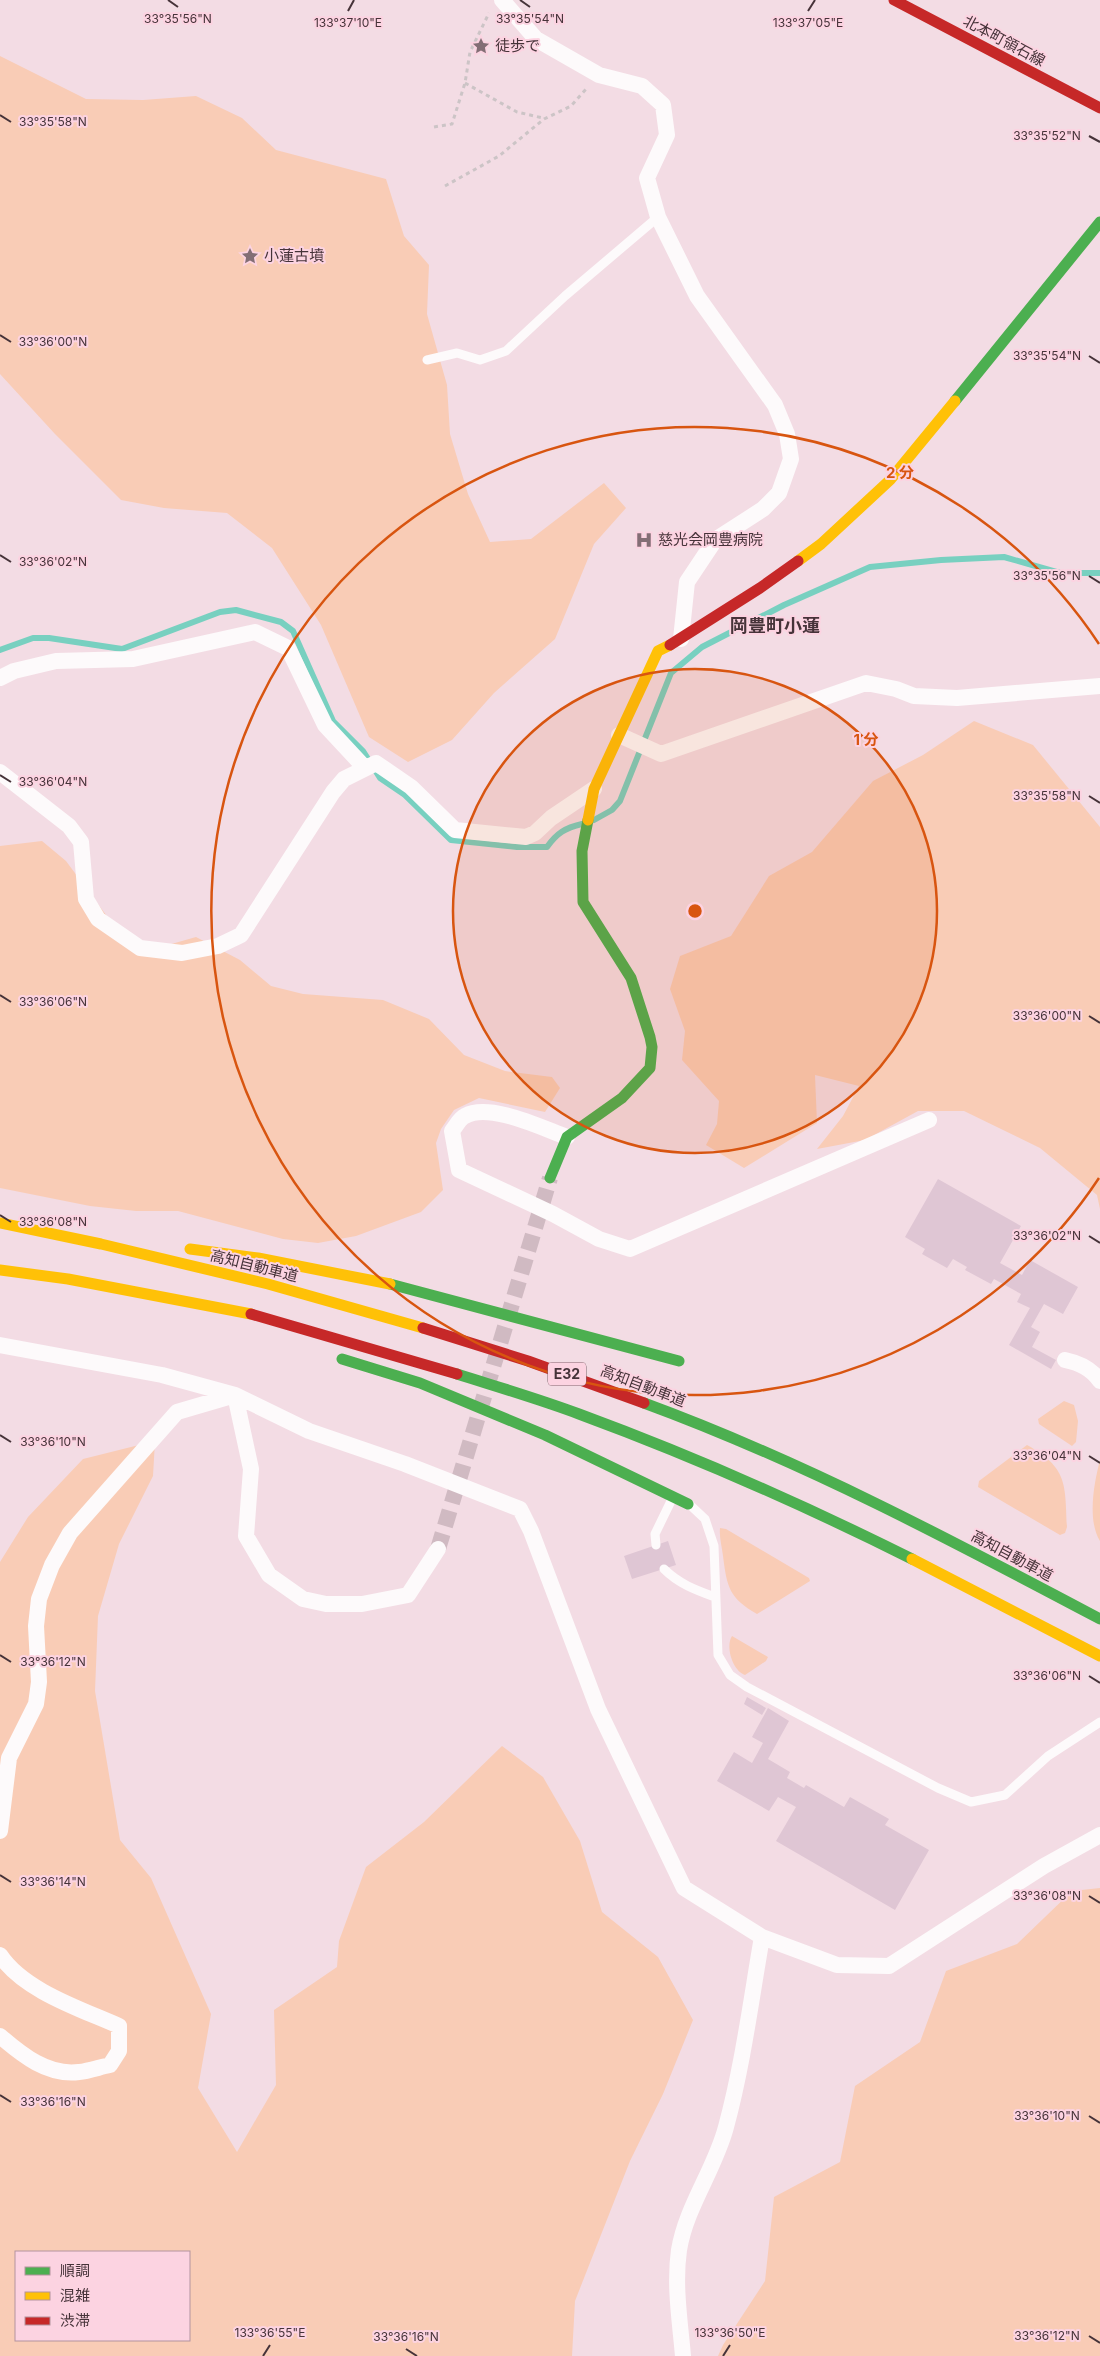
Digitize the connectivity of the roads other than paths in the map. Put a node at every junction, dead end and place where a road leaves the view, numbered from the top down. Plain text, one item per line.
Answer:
1 (894, 0) edge
2 (503, 1) edge
3 (1100, 108) edge
4 (658, 217) junction
5 (1100, 222) edge
6 (427, 360) dead end
7 (681, 639) junction
8 (0, 678) edge
9 (1100, 686) edge
10 (619, 735) junction
11 (369, 766) junction
12 (0, 772) edge
13 (594, 790) junction
14 (929, 1120) dead end
15 (567, 1137) junction
16 (550, 1178) tunnel mouth
17 (0, 1223) edge
18 (45, 1230) junction
19 (151, 1244) dead end
20 (180, 1248) dead end
21 (0, 1270) edge
22 (68, 1279) junction
23 (184, 1313) dead end
24 (0, 1345) edge
25 (334, 1357) dead end
26 (1065, 1360) dead end
27 (679, 1361) dead end
28 (1100, 1381) edge
29 (235, 1395) junction
30 (674, 1496) junction
31 (688, 1504) joint
32 (656, 1545) dead end
33 (438, 1549) tunnel mouth
34 (664, 1569) dead end
35 (715, 1597) junction
36 (1100, 1620) edge
37 (1100, 1656) edge
38 (1100, 1722) edge
39 (0, 1831) edge
40 (1100, 1835) edge
41 (762, 1937) junction
42 (0, 1956) edge
43 (0, 2036) edge
44 (683, 2356) edge

1 - 3 main road, 北本町領石線
2 - 4 street
4 - 6 lane
4 - 7 street
5 - 7 main road
7 - 10 main road
8 - 11 street
9 - 10 street
10 - 13 main road
11 - 12 street
11 - 13 street
13 - 15 main road
14 - 15 street
15 - 16 main road
17 - 18 main road, 高知自動車道 / E32
18 - 19 main road
18 - 36 main road, 高知自動車道 / E32
20 - 27 main road
21 - 22 main road, E32
22 - 23 main road
22 - 37 main road, E32
24 - 29 street
25 - 30 main road
26 - 28 street
29 - 33 street
29 - 39 street
29 - 41 street
30 - 31 main road
30 - 32 lane
31 - 35 lane
34 - 35 lane
35 - 38 lane
40 - 41 street
41 - 44 street
42 - 43 street

